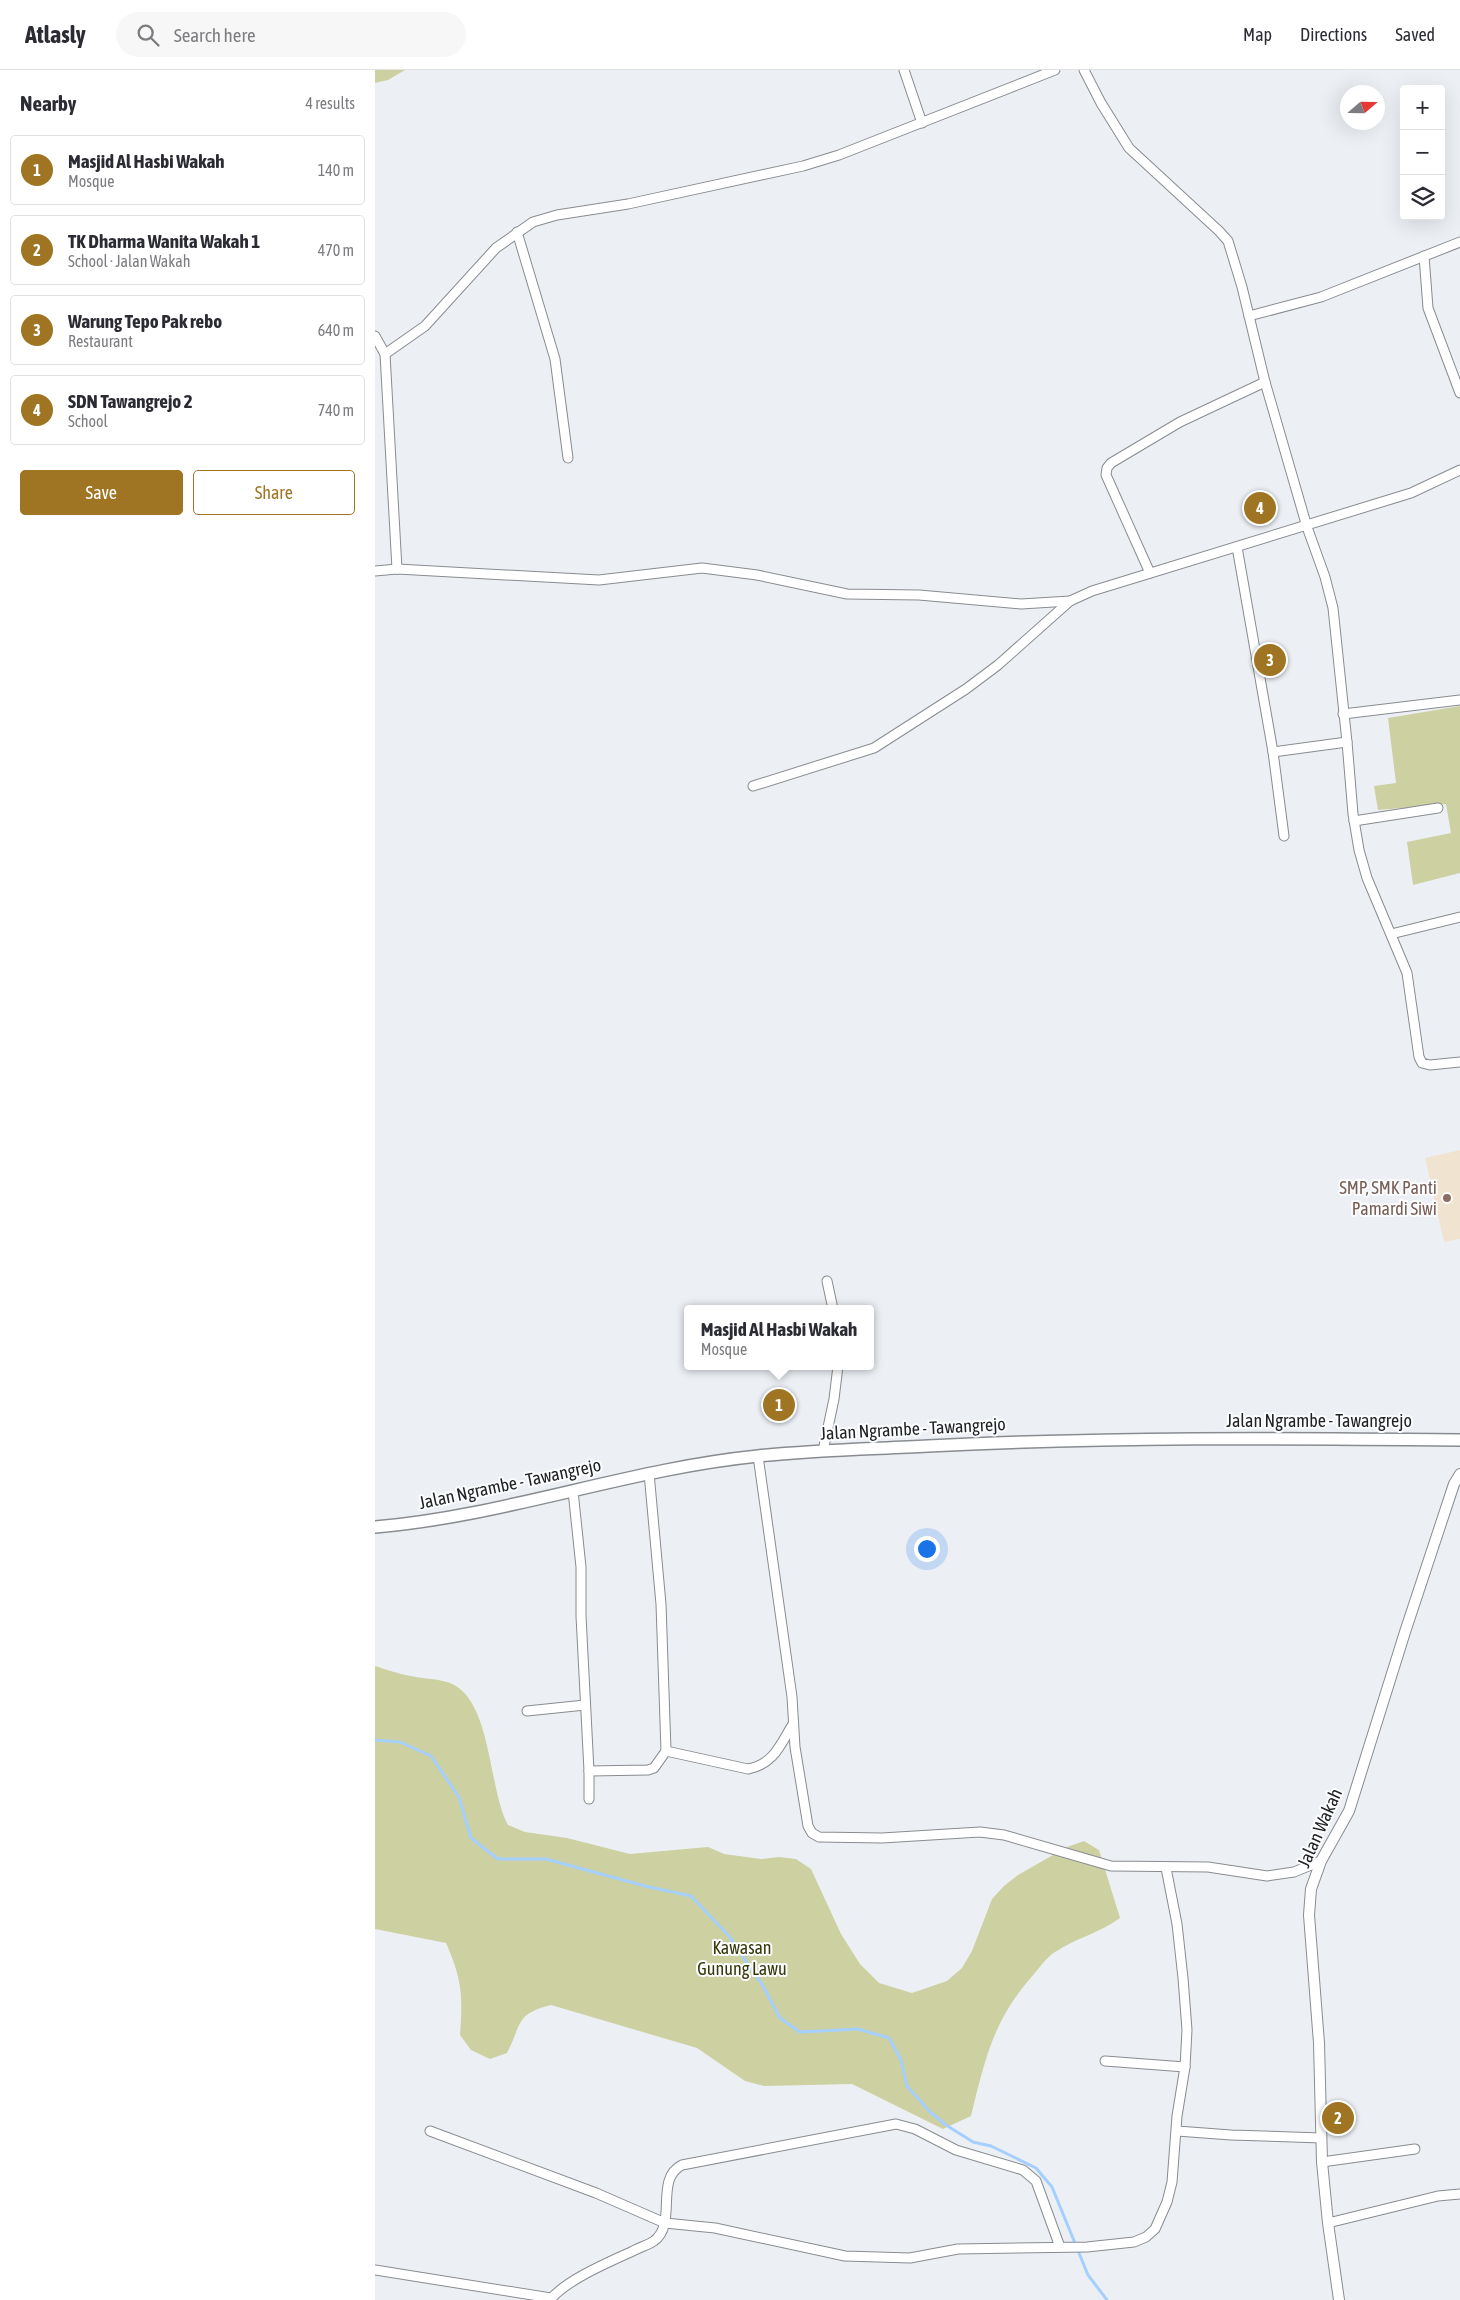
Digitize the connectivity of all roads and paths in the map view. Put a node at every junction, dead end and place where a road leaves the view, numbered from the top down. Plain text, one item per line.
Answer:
1 (905, 70) edge
2 (1055, 70) edge
3 (1084, 70) edge
4 (922, 123) junction
5 (517, 232) junction
6 (1460, 242) edge
7 (1424, 256) junction
8 (1249, 316) junction
9 (375, 336) edge
10 (385, 354) junction
11 (1265, 382) junction
12 (1460, 393) edge
13 (568, 458) dead end
14 (1460, 470) edge
15 (1307, 527) junction
16 (1237, 547) junction
17 (397, 569) junction
18 (375, 571) edge
19 (1150, 573) junction
20 (1070, 600) junction
21 (1460, 700) edge
22 (1343, 714) junction
23 (1347, 742) junction
24 (1273, 752) junction
25 (753, 786) dead end
26 (1438, 808) dead end
27 (1354, 820) junction
28 (1284, 836) dead end
29 (1460, 917) edge
30 (1391, 934) junction
31 (1460, 1062) edge
32 (827, 1281) dead end
33 (832, 1305) edge
34 (838, 1370) edge
35 (1460, 1440) edge
36 (823, 1451) junction
37 (758, 1456) junction
38 (649, 1473) junction
39 (1460, 1474) edge
40 (573, 1491) junction
41 (375, 1527) edge
42 (585, 1705) junction
43 (527, 1711) dead end
44 (793, 1724) junction
45 (665, 1751) junction
46 (589, 1771) junction
47 (589, 1799) dead end
48 (1321, 1861) junction
49 (1166, 1868) junction
50 (1105, 2061) dead end
51 (1185, 2066) junction
52 (430, 2131) dead end
53 (1177, 2131) junction
54 (1321, 2138) junction
55 (1415, 2150) dead end
56 (1322, 2162) junction
57 (1460, 2194) edge
58 (665, 2223) junction
59 (1328, 2223) junction
60 (1065, 2247) junction
61 (375, 2270) edge
62 (551, 2299) edge
63 (1339, 2300) edge

1 - 4 street
2 - 4 street
3 - 8 street
4 - 5 street
5 - 10 street
5 - 13 street
6 - 7 street
7 - 8 street
7 - 12 street
8 - 11 street
9 - 10 street
10 - 17 street
11 - 15 street
11 - 19 street
14 - 15 street
15 - 16 street
15 - 22 street
16 - 19 street
16 - 24 street
17 - 18 street
17 - 20 street
19 - 20 street
20 - 25 street
21 - 22 street
22 - 23 street
23 - 24 street
23 - 27 street
24 - 28 street
26 - 27 street
27 - 30 street
29 - 30 street
30 - 31 street
32 - 33 street
34 - 36 street
35 - 36 main road, Jalan Ngrambe - Tawangrejo
36 - 37 main road, Jalan Ngrambe - Tawangrejo
37 - 38 main road, Jalan Ngrambe - Tawangrejo
37 - 44 street
38 - 40 main road, Jalan Ngrambe - Tawangrejo
38 - 45 street
39 - 48 street, Jalan Wakah
40 - 41 main road, Jalan Ngrambe - Tawangrejo
40 - 42 street
42 - 43 street
42 - 46 street
44 - 45 street
44 - 49 street
45 - 46 street
46 - 47 street
48 - 49 street
48 - 54 street, Jalan Wakah
49 - 51 street
50 - 51 street
51 - 53 street
52 - 58 street
53 - 54 street
53 - 60 street
54 - 56 street, Jalan Wakah
55 - 56 street
56 - 59 street, Jalan Wakah
57 - 59 street
58 - 60 street
58 - 60 street
58 - 62 street
59 - 63 street, Jalan Wakah
61 - 62 street

